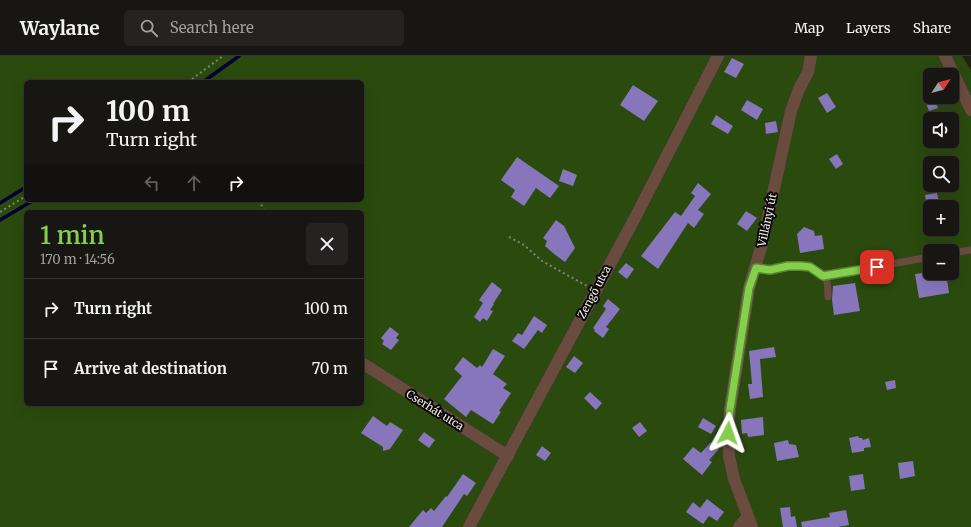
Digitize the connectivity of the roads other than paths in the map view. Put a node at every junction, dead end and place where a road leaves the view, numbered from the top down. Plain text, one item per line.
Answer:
1 (718, 56) edge
2 (811, 56) edge
3 (944, 56) edge
4 (971, 110) edge
5 (971, 250) edge
6 (959, 252) edge
7 (923, 258) edge
8 (756, 268) junction
9 (823, 276) junction
10 (828, 297) dead end
11 (364, 364) edge
12 (508, 456) junction
13 (750, 521) edge
14 (468, 527) edge
15 (739, 527) edge

1 - 12 street, Zengő utca
2 - 8 street, Villányi út
3 - 4 street
5 - 6 lane
7 - 9 lane
8 - 9 lane
8 - 13 street, Villányi út
9 - 10 lane
11 - 12 street, Cserhát utca
12 - 14 street, Zengő utca
13 - 15 street

